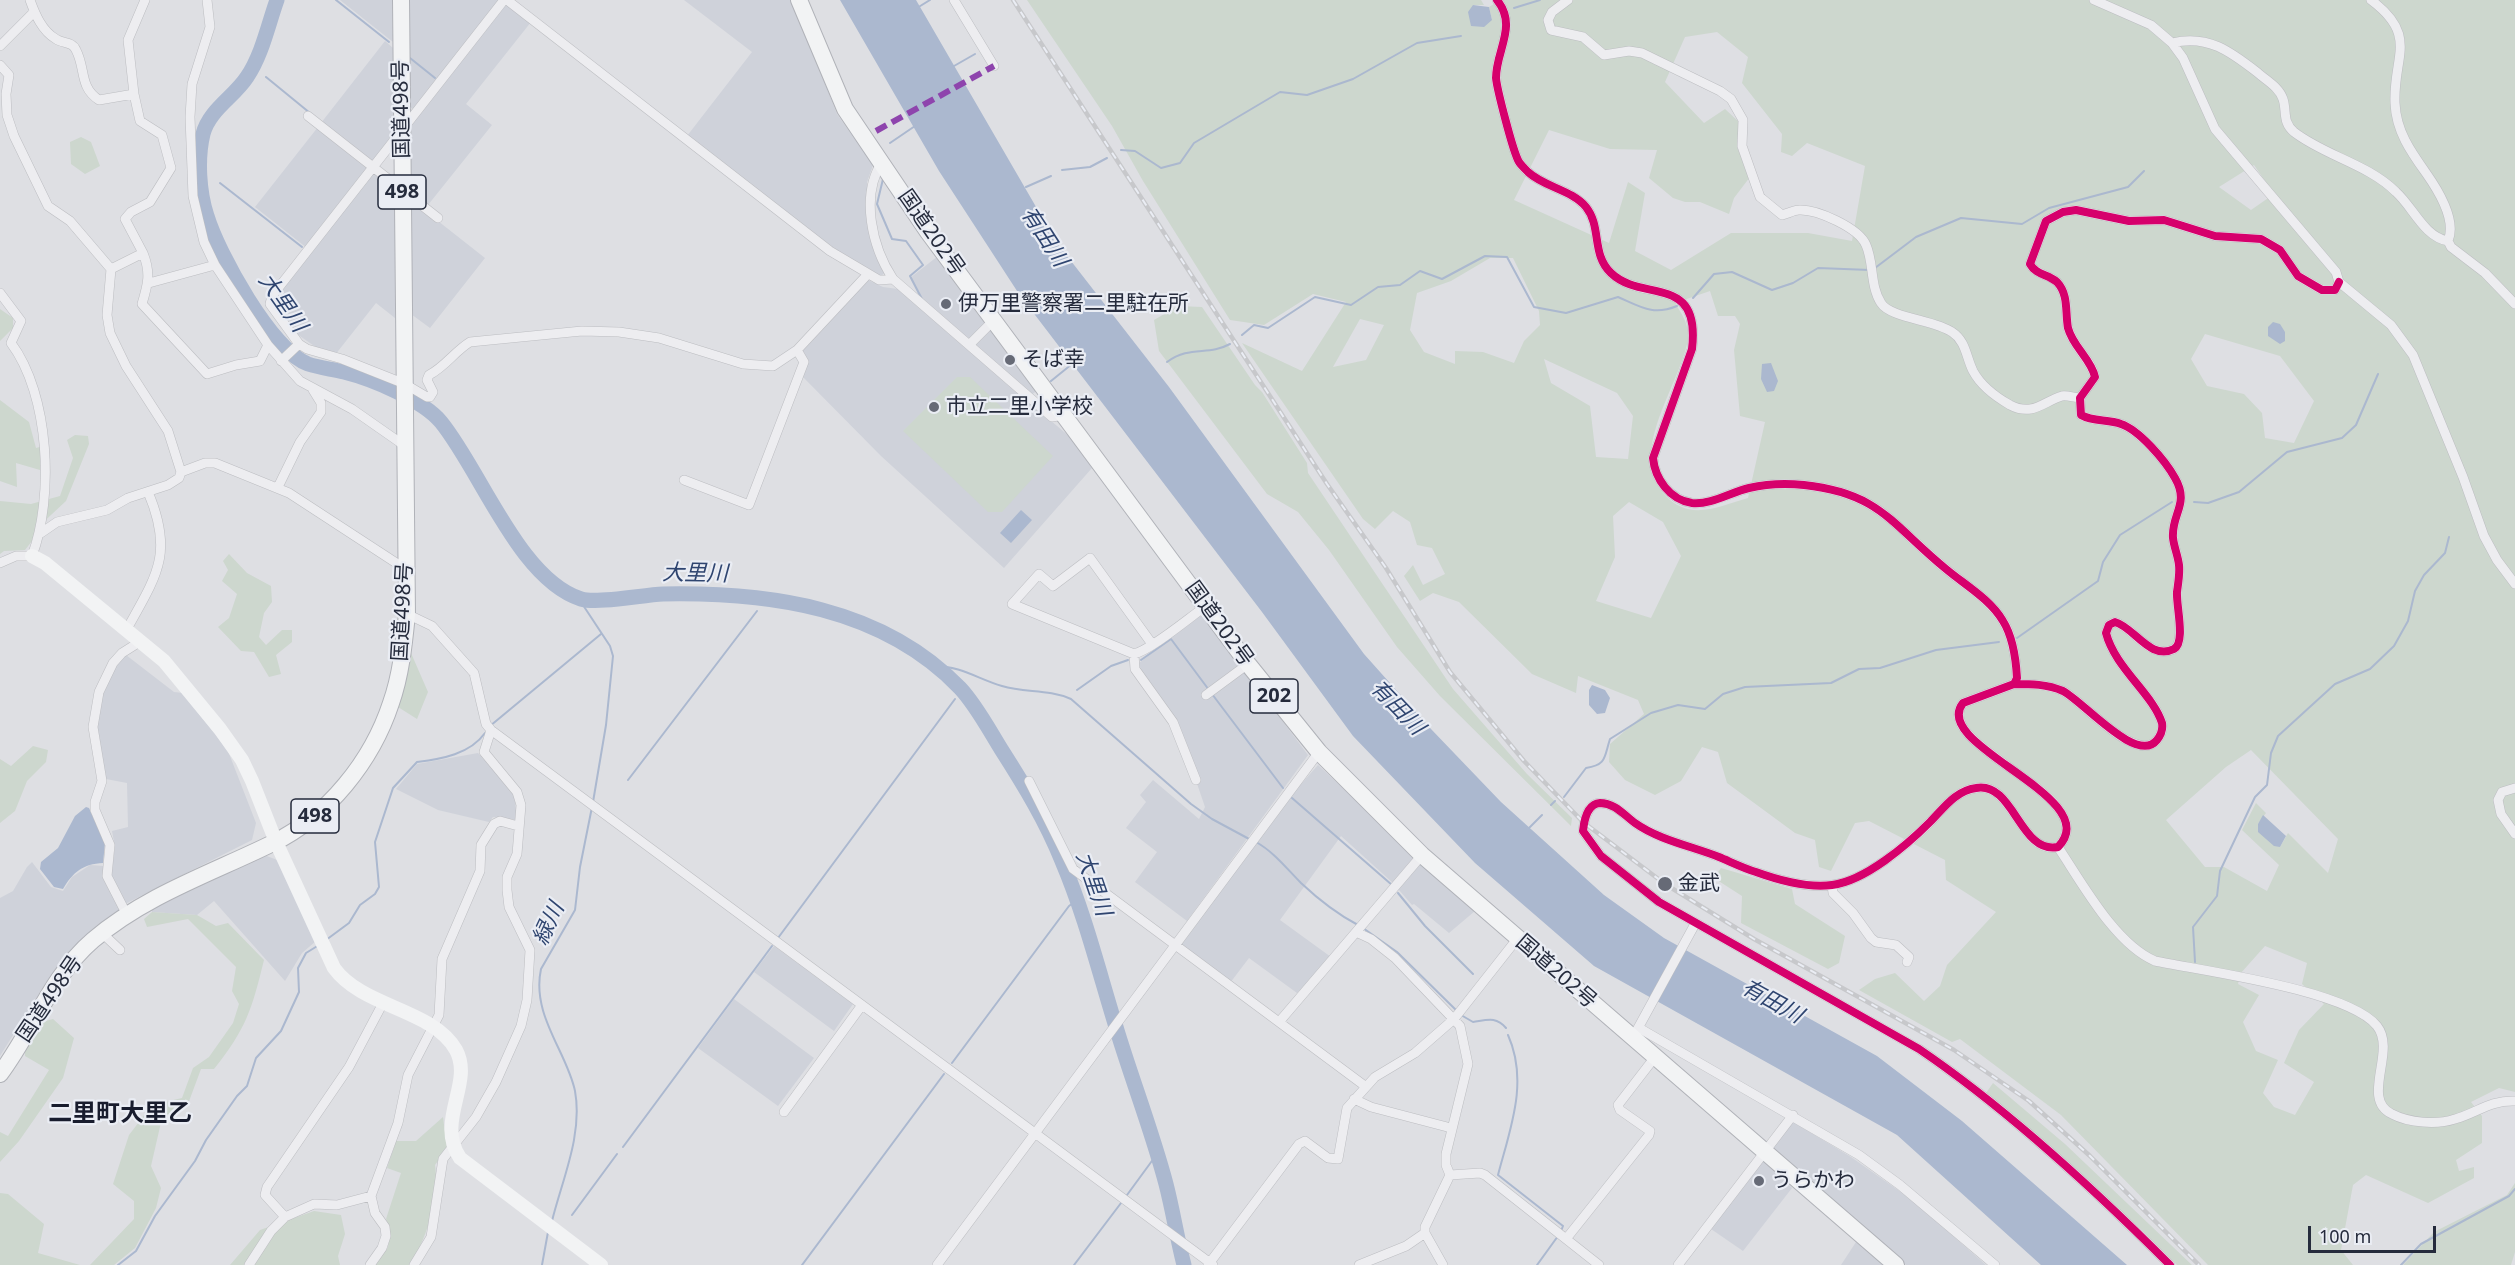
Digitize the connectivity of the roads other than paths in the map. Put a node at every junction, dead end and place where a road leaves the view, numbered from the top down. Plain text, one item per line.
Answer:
1 (30, 0) edge
2 (145, 0) edge
3 (207, 0) edge
4 (401, 0) edge
5 (506, 0) edge
6 (799, 0) edge
7 (954, 0) edge
8 (1497, 0) edge
9 (1568, 0) edge
10 (2094, 0) edge
11 (2371, 0) edge
12 (34, 12) junction
13 (2172, 43) junction
14 (0, 46) edge
15 (0, 65) edge
16 (994, 66) dead end
17 (134, 94) junction
18 (308, 116) dead end
19 (4, 117) edge
20 (402, 129) junction
21 (882, 162) junction
22 (373, 167) junction
23 (402, 190) junction
24 (438, 218) dead end
25 (2448, 241) junction
26 (143, 253) junction
27 (215, 266) junction
28 (111, 269) junction
29 (868, 274) junction
30 (893, 279) junction
31 (2339, 282) junction
32 (149, 283) junction
33 (0, 293) edge
34 (2515, 304) edge
35 (994, 320) junction
36 (11, 343) junction
37 (299, 344) junction
38 (268, 345) junction
39 (969, 345) junction
40 (0, 346) edge
41 (797, 350) junction
42 (280, 361) junction
43 (405, 384) junction
44 (314, 390) junction
45 (2080, 398) junction
46 (1066, 415) junction
47 (405, 446) junction
48 (181, 472) junction
49 (684, 480) dead end
50 (278, 487) junction
51 (148, 492) junction
52 (41, 533) junction
53 (16, 556) junction
54 (32, 556) junction
55 (0, 557) edge
56 (0, 563) edge
57 (407, 570) junction
58 (2515, 584) edge
59 (1206, 606) junction
60 (407, 614) junction
61 (127, 629) junction
62 (141, 640) junction
63 (1152, 644) junction
64 (1134, 654) junction
65 (1248, 664) junction
66 (2013, 684) junction
67 (1210, 693) dead end
68 (489, 727) junction
69 (1319, 752) junction
70 (1196, 780) dead end
71 (1029, 781) dead end
72 (2515, 788) edge
73 (518, 826) junction
74 (2515, 834) edge
75 (276, 842) junction
76 (2058, 847) junction
77 (1422, 855) junction
78 (1832, 885) junction
79 (127, 915) junction
80 (1695, 924) junction
81 (1356, 932) junction
82 (102, 933) junction
83 (1517, 939) junction
84 (1174, 944) junction
85 (120, 951) dead end
86 (1907, 962) dead end
87 (383, 1004) junction
88 (862, 1005) junction
89 (1457, 1015) junction
90 (1279, 1022) junction
91 (432, 1027) junction
92 (1635, 1032) junction
93 (1655, 1057) junction
94 (0, 1074) edge
95 (1365, 1086) junction
96 (1354, 1099) junction
97 (2515, 1101) edge
98 (784, 1112) dead end
99 (1793, 1116) junction
100 (1450, 1128) junction
101 (1034, 1133) junction
102 (453, 1147) junction
103 (1764, 1151) junction
104 (1450, 1175) junction
105 (371, 1196) junction
106 (285, 1217) junction
107 (1425, 1233) junction
108 (1561, 1236) junction
109 (1210, 1264) edge
110 (249, 1265) edge
111 (370, 1265) edge
112 (414, 1265) edge
113 (601, 1265) edge
114 (937, 1265) edge
115 (1359, 1265) edge
116 (1443, 1265) edge
117 (1599, 1265) edge
118 (1678, 1265) edge
119 (1896, 1265) edge
120 (1995, 1265) edge
121 (2170, 1265) edge

1 - 12 street
2 - 17 street
3 - 27 street
4 - 20 highway, 国道498号 / 498
5 - 20 street
5 - 29 street
6 - 21 highway, 国道202号 / 202
7 - 16 street
8 - 66 street
9 - 45 street
10 - 13 street
11 - 25 street
12 - 14 street
12 - 17 street
13 - 25 street
13 - 31 street
15 - 19 street
17 - 26 street
18 - 22 street
19 - 28 street
20 - 22 street
20 - 23 highway, 国道498号 / 498
21 - 30 street
21 - 35 highway, 国道202号 / 202
22 - 23 street
22 - 37 street
23 - 24 street
23 - 43 highway, 国道498号 / 498
25 - 34 street
26 - 28 street
26 - 32 street
27 - 32 street
27 - 38 street
28 - 48 street
29 - 30 street
29 - 41 street
30 - 39 street
31 - 45 street
31 - 58 street
32 - 38 street
33 - 36 street
35 - 39 street
35 - 46 highway, 国道202号 / 202
36 - 40 street
36 - 52 street
37 - 42 street
37 - 43 street
38 - 42 street
39 - 46 street
41 - 43 street
41 - 49 street
42 - 44 street
43 - 47 highway, 国道498号 / 498
44 - 47 street
44 - 50 street
45 - 66 street
46 - 59 highway, 国道202号 / 202
47 - 57 highway, 国道498号 / 498
48 - 50 street
48 - 51 street
50 - 57 street
51 - 52 street
51 - 61 street
52 - 54 street
53 - 54 street
53 - 55 street
53 - 56 street
54 - 61 street
57 - 60 highway, 国道498号 / 498
59 - 63 street
59 - 65 highway, 国道202号 / 202
60 - 68 street
60 - 75 highway, 国道498号 / 498
61 - 62 street
62 - 75 street
62 - 79 street
63 - 64 street
63 - 64 street
64 - 70 street
65 - 67 street
65 - 69 highway, 国道202号 / 202
66 - 76 street
68 - 73 street
68 - 88 street
69 - 77 highway, 国道202号 / 202
69 - 84 street
71 - 84 street
72 - 74 street
73 - 91 street
73 - 102 street
75 - 79 highway, 国道498号 / 498
75 - 87 street
76 - 78 street
76 - 97 street
77 - 81 street
77 - 83 highway, 国道202号 / 202
78 - 80 street
78 - 86 street
79 - 82 highway, 国道498号 / 498
80 - 92 street
80 - 121 street
81 - 89 street
81 - 90 street
82 - 85 street
82 - 94 highway, 国道498号 / 498
83 - 89 street
83 - 92 highway, 国道202号 / 202
84 - 90 street
84 - 101 street
87 - 91 street
87 - 106 street
88 - 98 street
88 - 101 street
89 - 95 street
89 - 100 street
90 - 95 street
91 - 102 street
91 - 105 street
92 - 93 highway, 国道202号 / 202
92 - 99 street
93 - 103 highway, 国道202号 / 202
93 - 108 street
95 - 96 street
96 - 100 street
96 - 109 street
99 - 103 street
99 - 120 street
100 - 104 street
101 - 109 street
101 - 114 street
102 - 112 street
102 - 113 street
103 - 118 street
103 - 119 highway, 国道202号 / 202
104 - 107 street
104 - 108 street
105 - 106 street
105 - 111 street
106 - 110 street
107 - 115 street
107 - 116 street
108 - 117 street

